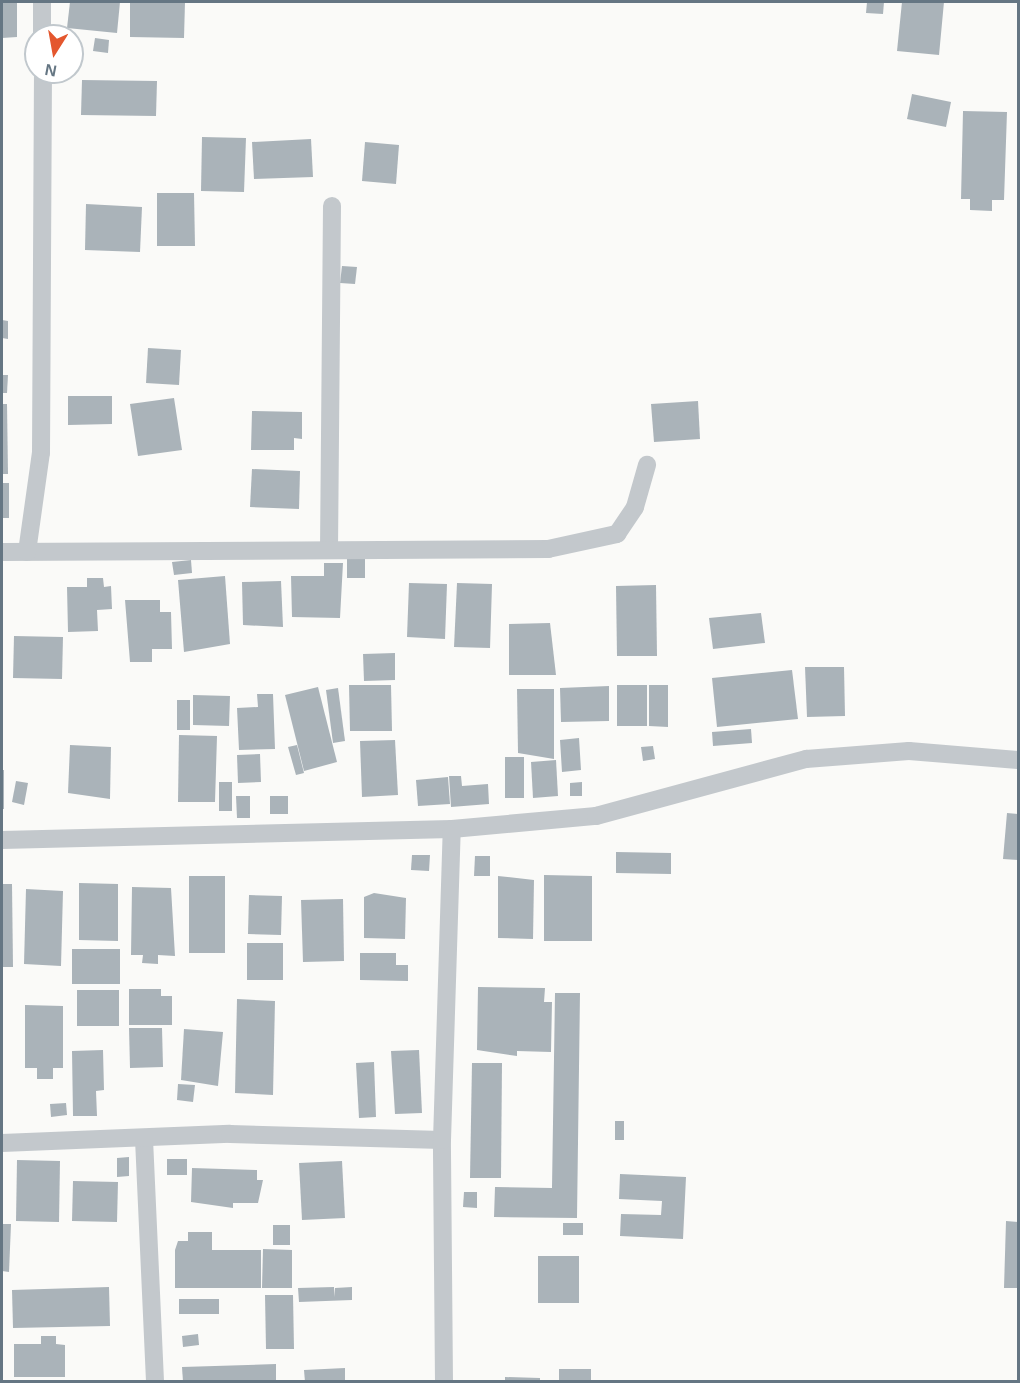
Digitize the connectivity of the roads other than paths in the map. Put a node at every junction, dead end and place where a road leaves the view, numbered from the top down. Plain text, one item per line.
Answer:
1 (42, 2) edge
2 (42, 24) edge
3 (43, 84) edge
4 (332, 206) dead end
5 (647, 465) dead end
6 (329, 550) junction
7 (2, 552) edge
8 (27, 552) junction
9 (1018, 760) edge
10 (452, 829) junction
11 (2, 840) edge
12 (144, 1139) junction
13 (442, 1140) junction
14 (2, 1143) edge
15 (155, 1382) edge
16 (444, 1382) edge

1 - 2 street
3 - 8 street
4 - 6 street
5 - 6 street
6 - 8 street
7 - 8 street
9 - 10 street
10 - 11 street
10 - 13 street
12 - 13 street
12 - 14 street
12 - 15 street
13 - 16 street

